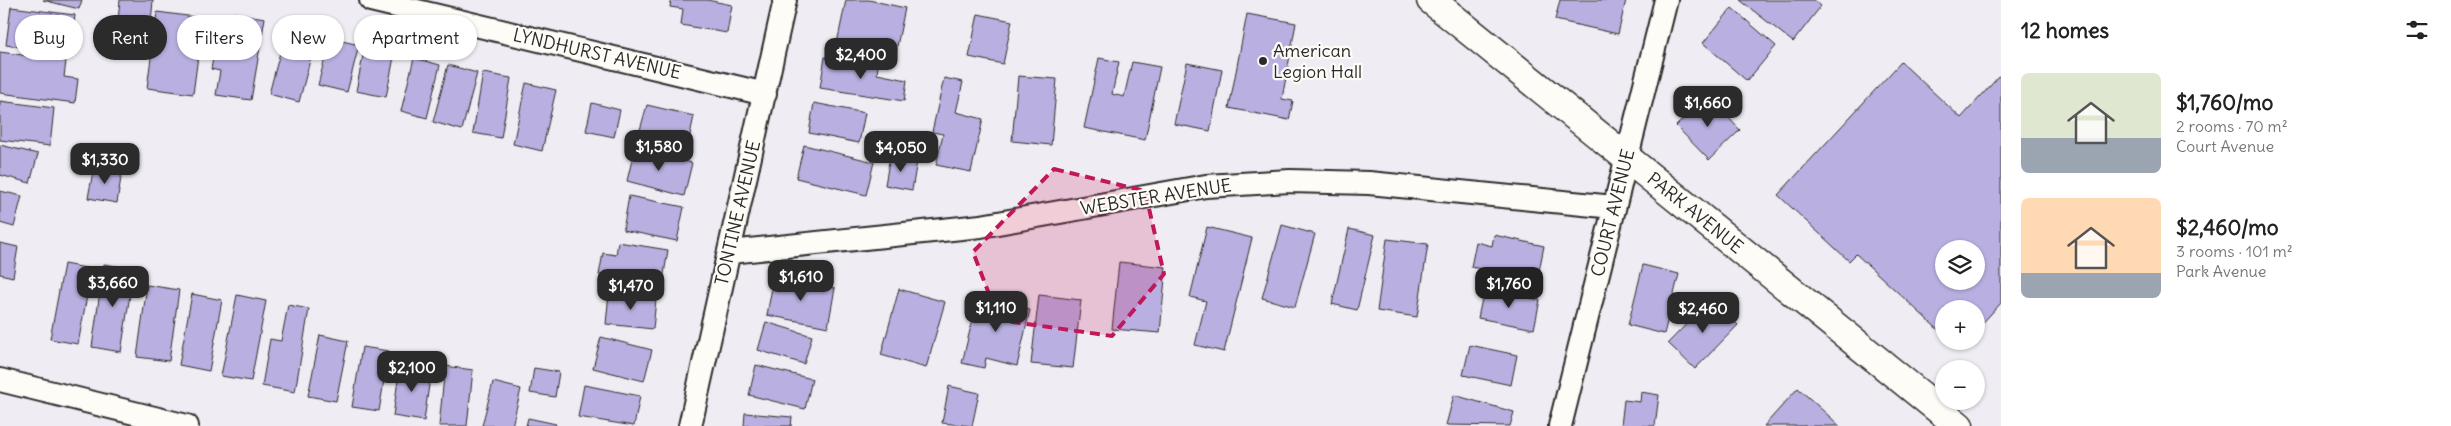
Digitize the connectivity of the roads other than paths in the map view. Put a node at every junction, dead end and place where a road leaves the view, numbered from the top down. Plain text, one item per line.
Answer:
1 (371, 0) edge
2 (785, 0) edge
3 (1431, 0) edge
4 (1666, 0) edge
5 (765, 94) junction
6 (1627, 158) junction
7 (1614, 207) junction
8 (730, 252) junction
9 (0, 380) edge
10 (187, 426) edge
11 (690, 426) edge
12 (1560, 426) edge
13 (1959, 426) edge

1 - 5 street, LYNDHURST AVENUE
2 - 5 street, TONTINE AVENUE
3 - 6 street, PARK AVENUE
4 - 6 street, COURT AVENUE
5 - 8 street, TONTINE AVENUE
6 - 7 street, COURT AVENUE
6 - 13 street, PARK AVENUE
7 - 8 street, WEBSTER AVENUE
7 - 12 street, COURT AVENUE
8 - 11 street, TONTINE AVENUE
9 - 10 street

